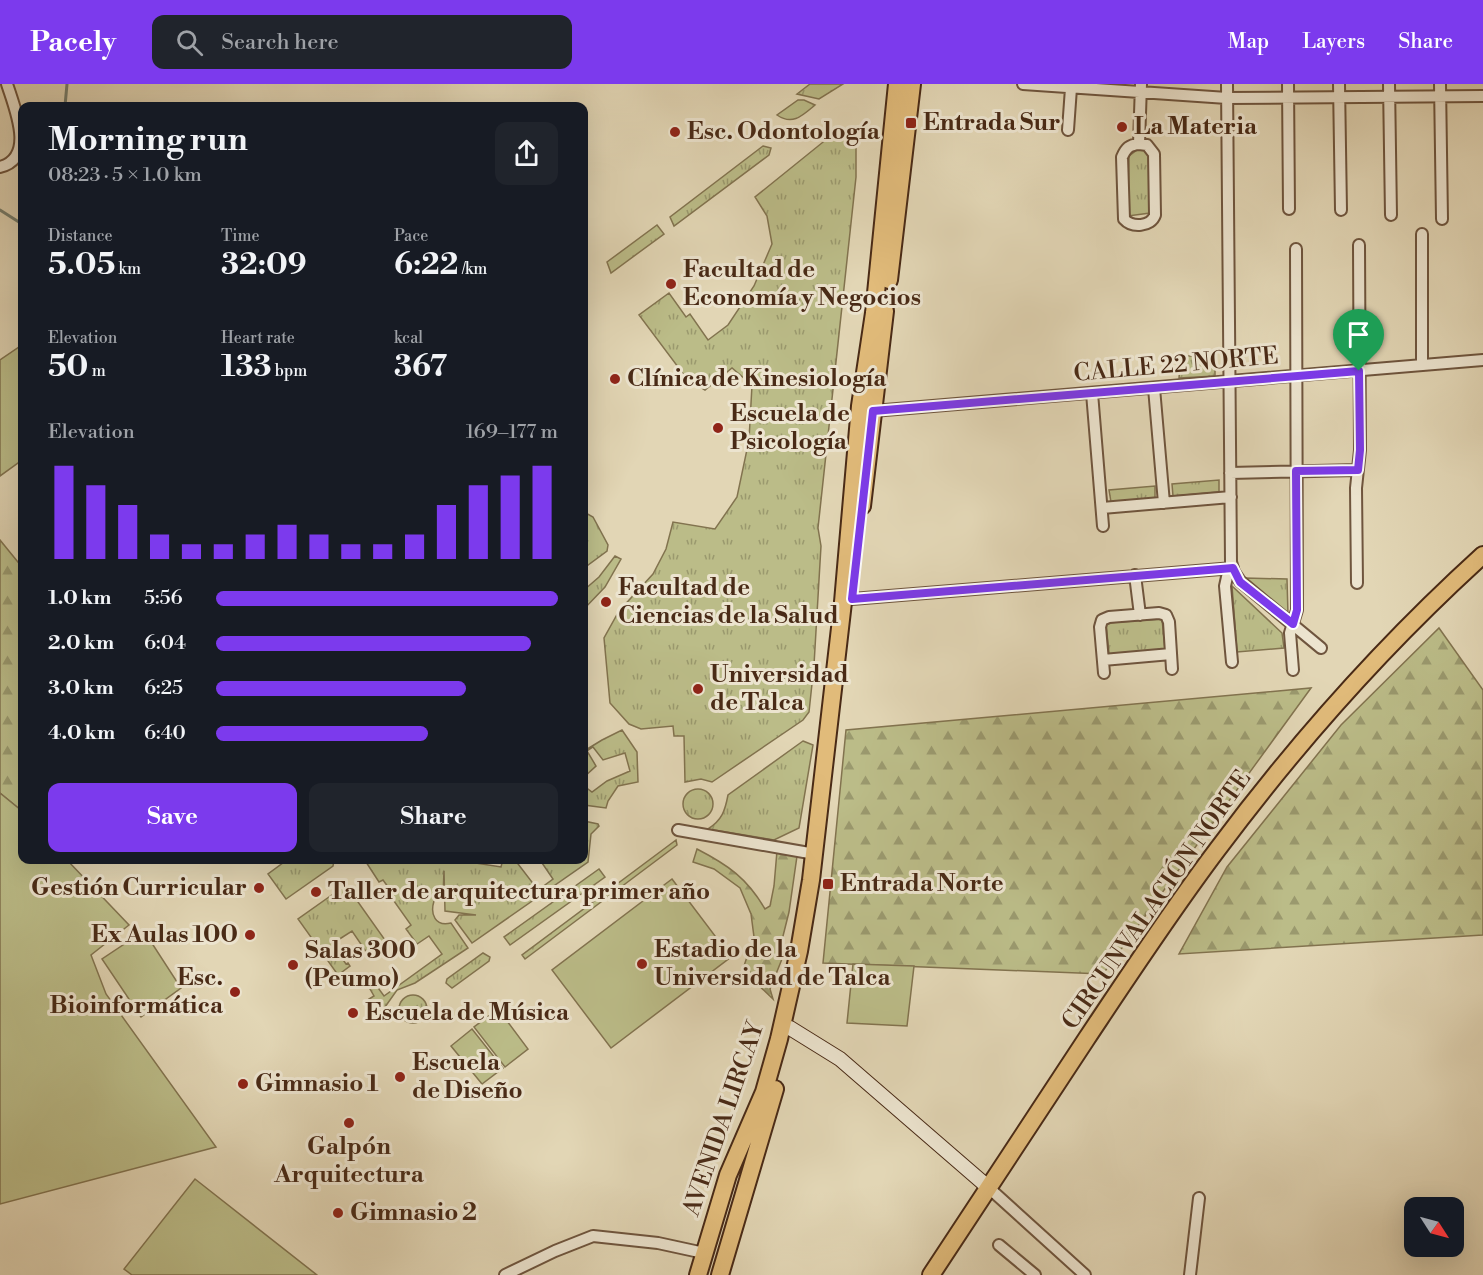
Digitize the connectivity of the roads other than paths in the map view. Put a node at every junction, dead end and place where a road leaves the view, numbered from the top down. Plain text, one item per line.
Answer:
1 (7, 84) edge
2 (897, 84) edge
3 (912, 84) edge
4 (1023, 84) edge
5 (1227, 84) edge
6 (1288, 84) edge
7 (1339, 84) edge
8 (1389, 84) edge
9 (1440, 84) edge
10 (1071, 88) junction
11 (1141, 88) edge
12 (1440, 96) junction
13 (1483, 96) edge
14 (1339, 97) junction
15 (1390, 97) junction
16 (1227, 98) junction
17 (1288, 98) junction
18 (1068, 130) dead end
19 (18, 131) edge
20 (1139, 144) junction
21 (18, 154) edge
22 (0, 168) edge
23 (1289, 208) dead end
24 (1341, 210) dead end
25 (1391, 215) dead end
26 (1442, 219) dead end
27 (1422, 234) dead end
28 (1359, 244) dead end
29 (1296, 249) dead end
30 (1483, 360) edge
31 (1422, 365) junction
32 (1359, 371) junction
33 (1296, 376) junction
34 (1230, 381) junction
35 (1154, 388) junction
36 (1092, 393) junction
37 (866, 409) junction
38 (1358, 470) junction
39 (1296, 471) junction
40 (1230, 473) junction
41 (1231, 497) junction
42 (1164, 503) junction
43 (1102, 508) junction
44 (1103, 526) dead end
45 (1483, 555) edge
46 (1233, 568) junction
47 (1135, 575) junction
48 (1357, 583) dead end
49 (852, 599) junction
50 (1140, 615) junction
51 (1293, 624) junction
52 (1321, 648) dead end
53 (1171, 654) junction
54 (1103, 660) junction
55 (1232, 662) dead end
56 (1172, 669) dead end
57 (1293, 670) dead end
58 (1104, 673) dead end
59 (678, 830) dead end
60 (815, 854) junction
61 (790, 1028) junction
62 (989, 1188) junction
63 (1199, 1198) dead end
64 (999, 1245) dead end
65 (704, 1253) junction
66 (1074, 1265) junction
67 (505, 1275) edge
68 (698, 1275) edge
69 (720, 1275) edge
70 (931, 1275) edge
71 (1035, 1275) edge
72 (1067, 1275) edge
73 (1085, 1275) edge
74 (1190, 1275) edge

1 - 19 street
2 - 37 main road, AVENIDA LIRCAY
3 - 37 main road, AVENIDA LIRCAY
4 - 10 street
5 - 16 street
6 - 17 street
7 - 14 street
8 - 15 street
9 - 12 street
10 - 11 street
10 - 18 street
11 - 16 street
11 - 20 street
12 - 13 street
12 - 15 street
12 - 26 street
14 - 15 street
14 - 17 street
14 - 24 street
15 - 25 street
16 - 17 street
16 - 34 street
17 - 23 street
20 - 20 street
21 - 22 street
27 - 31 street
28 - 32 street
29 - 33 street
30 - 31 street, CALLE 22 NORTE
31 - 32 street, CALLE 22 NORTE
32 - 33 street, CALLE 22 NORTE
32 - 38 street
33 - 34 street, CALLE 22 NORTE
33 - 39 street
34 - 35 street, CALLE 22 NORTE
34 - 40 street
35 - 36 street, CALLE 22 NORTE
35 - 42 street
36 - 37 street, CALLE 22 NORTE
36 - 43 street
37 - 49 main road, AVENIDA LIRCAY
37 - 60 main road, AVENIDA LIRCAY
38 - 39 street
38 - 48 street
39 - 40 street
39 - 51 street
40 - 41 street
41 - 42 street
41 - 46 street
42 - 43 street
43 - 44 street
45 - 62 main road, CIRCUNVALACIÓN NORTE
46 - 47 street
46 - 51 street
46 - 55 street
47 - 49 street
47 - 50 street
49 - 61 main road, AVENIDA LIRCAY
50 - 53 street
50 - 54 street
51 - 52 street
51 - 57 street
53 - 54 street
53 - 56 street
54 - 58 street
59 - 60 street
60 - 65 main road, AVENIDA LIRCAY
61 - 62 street
61 - 69 main road, AVENIDA LIRCAY
62 - 66 street
62 - 70 main road, CIRCUNVALACIÓN NORTE
63 - 74 street
64 - 71 street
65 - 67 street
65 - 68 main road, AVENIDA LIRCAY
66 - 72 street
66 - 73 street

